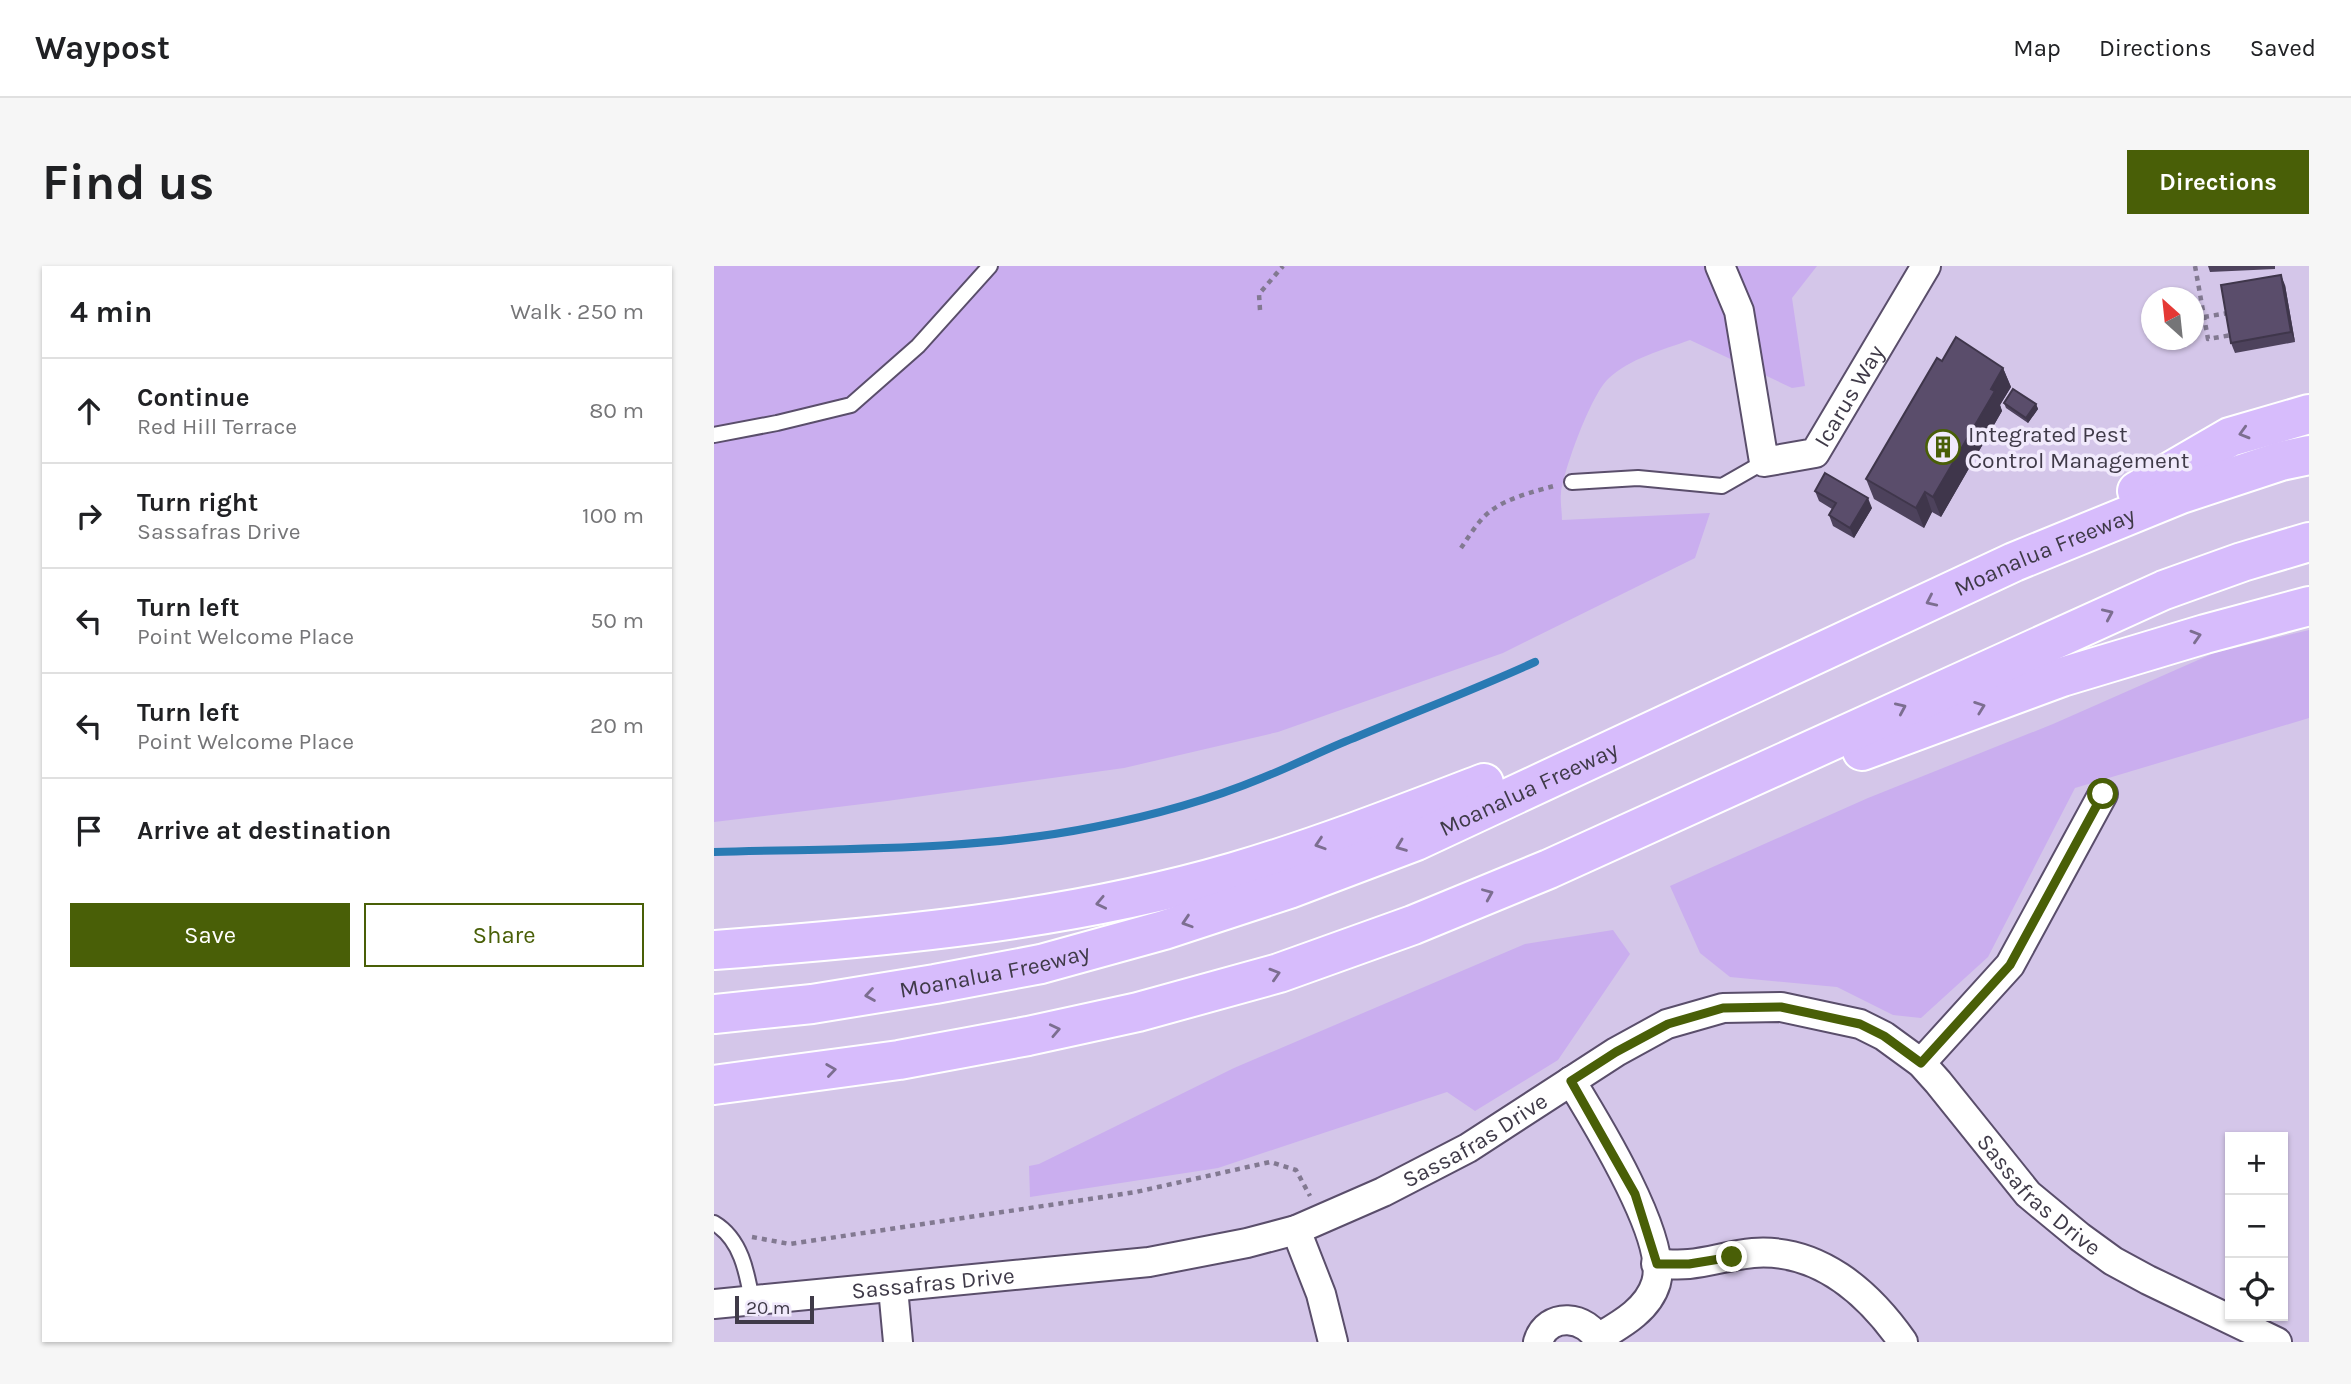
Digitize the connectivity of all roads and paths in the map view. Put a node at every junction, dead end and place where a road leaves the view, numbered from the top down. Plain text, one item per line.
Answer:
1 (990, 266) edge
2 (1283, 266) edge
3 (1720, 266) edge
4 (1926, 266) edge
5 (2195, 266) edge
6 (2199, 287) edge
7 (1260, 310) dead end
8 (2228, 313) edge
9 (2204, 317) joint
10 (2232, 335) edge
11 (2309, 414) edge
12 (714, 435) edge
13 (2309, 455) edge
14 (1764, 462) junction
15 (1572, 482) joint
16 (2309, 542) edge
17 (1461, 548) dead end
18 (2014, 562) junction
19 (2309, 606) edge
20 (1797, 664) junction
21 (2103, 794) dead end
22 (1549, 869) junction
23 (1052, 913) junction
24 (714, 938) edge
25 (714, 950) edge
26 (714, 1014) edge
27 (1921, 1063) junction
28 (1571, 1081) junction
29 (714, 1087) edge
30 (1308, 1225) junction
31 (719, 1226) edge
32 (1657, 1264) junction
33 (893, 1288) junction
34 (752, 1301) junction
35 (714, 1304) edge
36 (1599, 1340) edge
37 (898, 1342) edge
38 (1333, 1342) edge
39 (1538, 1342) edge
40 (1903, 1342) edge
41 (2277, 1342) edge

1 - 12 lane
2 - 7 path
3 - 14 street
4 - 14 street, Icarus Way
5 - 6 path
8 - 9 path
9 - 10 path
11 -> 18 highway
13 - 18 highway, Moanalua Freeway
14 - 15 lane
15 - 17 path
22 -> 16 highway
18 -> 20 highway, Moanalua Freeway
22 -> 19 highway
20 -> 23 highway
20 -> 26 highway, Moanalua Freeway
21 - 27 street
29 -> 22 highway
23 - 24 highway
23 - 25 highway
27 - 28 street, Sassafras Drive
27 - 41 street, Sassafras Drive
28 - 30 street, Sassafras Drive
28 - 32 street
30 - 31 path
30 - 33 street, Sassafras Drive
30 - 38 street
31 - 34 lane
32 - 36 street
32 - 40 street
33 - 34 street, Sassafras Drive
33 - 37 street
34 - 35 street, Sassafras Drive
36 - 39 street

